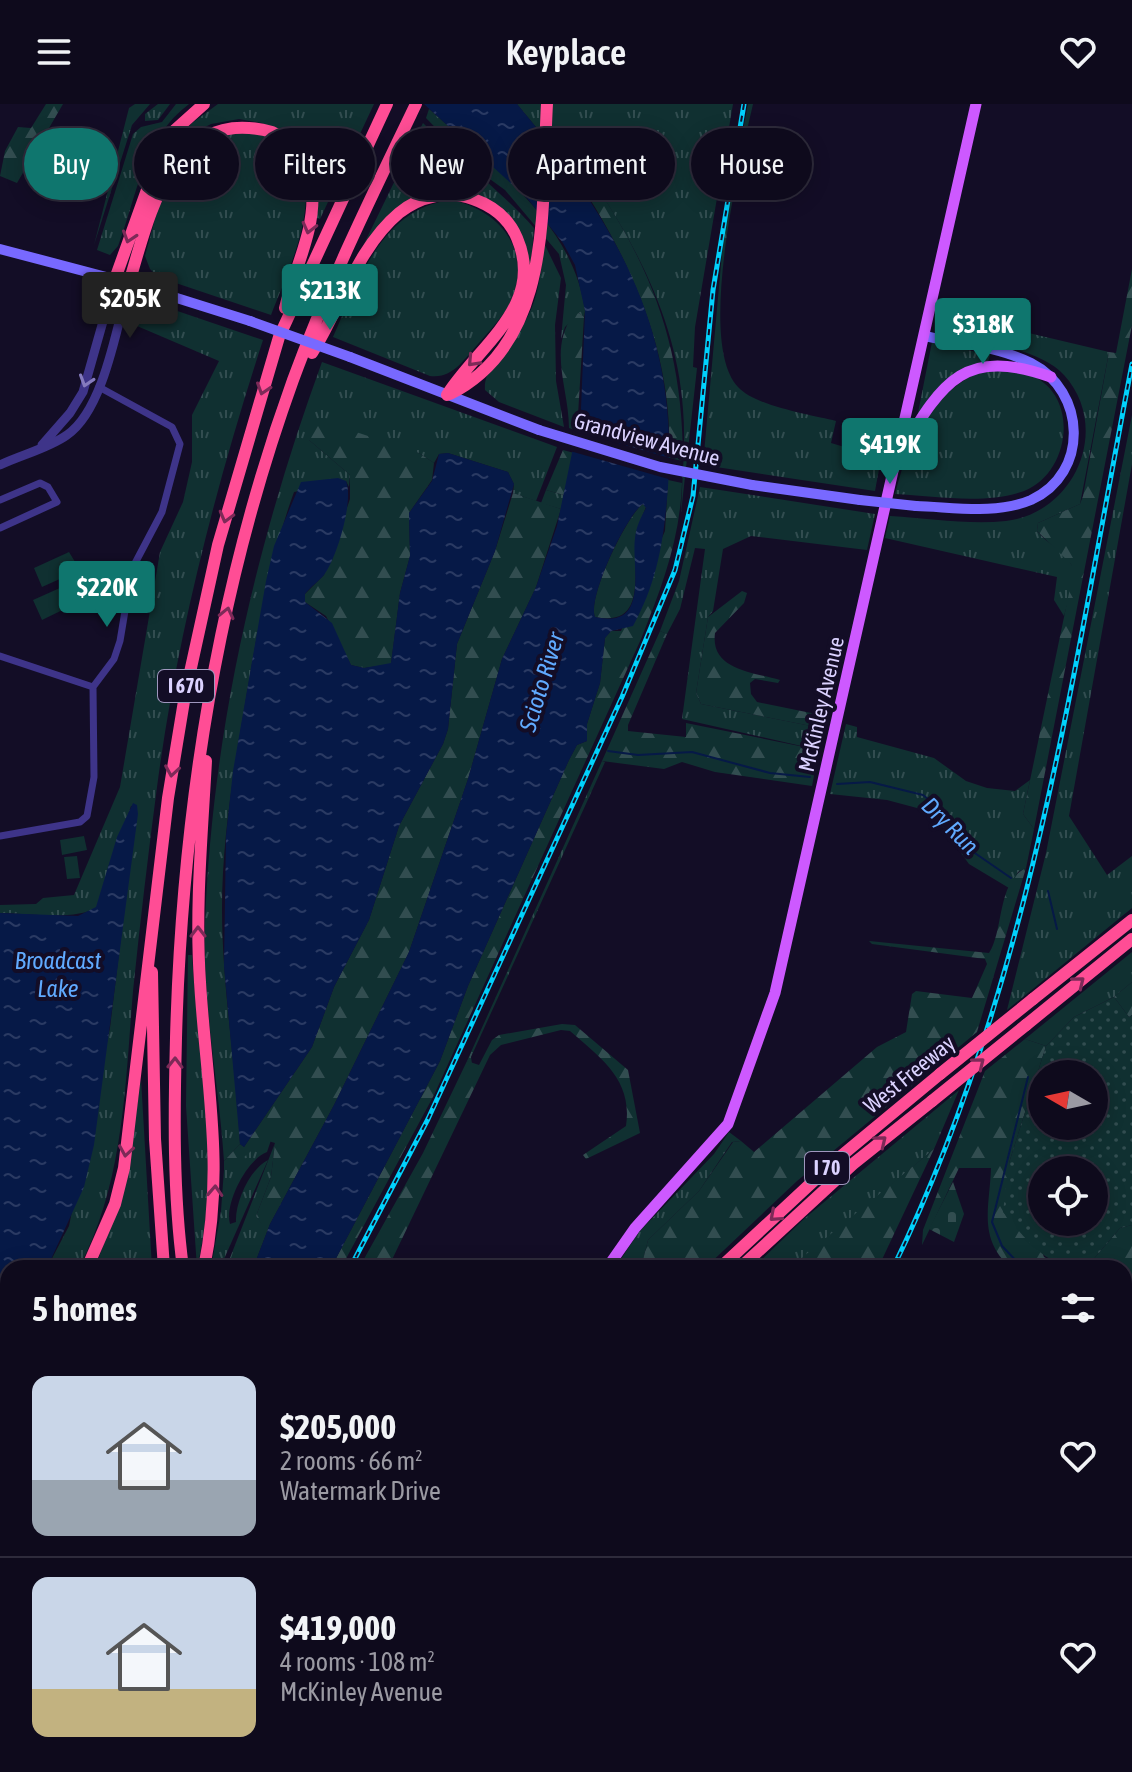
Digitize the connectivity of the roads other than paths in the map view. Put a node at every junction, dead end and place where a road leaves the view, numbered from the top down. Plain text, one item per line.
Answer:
1 (204, 104) edge
2 (416, 104) edge
3 (547, 104) edge
4 (976, 104) edge
5 (385, 108) edge
6 (0, 249) edge
7 (115, 279) junction
8 (129, 283) junction
9 (924, 336) junction
10 (279, 337) junction
11 (1051, 377) junction
12 (292, 384) junction
13 (99, 387) junction
14 (447, 395) junction
15 (42, 445) junction
16 (896, 461) junction
17 (0, 465) edge
18 (0, 500) edge
19 (0, 528) edge
20 (0, 656) edge
21 (93, 687) junction
22 (211, 690) junction
23 (0, 836) edge
24 (1132, 920) edge
25 (151, 934) junction
26 (1132, 939) edge
27 (90, 1260) edge
28 (163, 1260) edge
29 (182, 1260) edge
30 (205, 1260) edge
31 (613, 1260) edge
32 (729, 1260) edge
33 (749, 1260) edge

1 -> 7 highway
2 - 12 highway, I 670
3 - 14 highway
4 - 9 main road, McKinley Avenue
5 - 10 highway, I 670
6 - 7 main road, Grandview Avenue
7 - 8 main road, Grandview Avenue
7 -> 15 street
8 -> 10 highway
8 - 13 street
8 - 14 main road, Grandview Avenue, bridge
9 - 11 main road, Grandview Avenue
9 - 16 main road, McKinley Avenue
10 -> 25 highway, I 670
11 - 14 main road, Grandview Avenue, bridge
11 - 16 main road
12 -> 14 highway
22 -> 12 highway, I 670
13 - 15 street
13 - 21 street
15 - 17 street
16 - 31 main road, McKinley Avenue
18 - 19 street
20 - 21 street
21 - 23 street
29 -> 22 highway, I 670
30 -> 22 highway
24 -> 32 highway, West Freeway / I 70, bridge
25 -> 27 highway
25 - 28 highway, I 670
33 -> 26 highway, West Freeway / I 70, bridge

